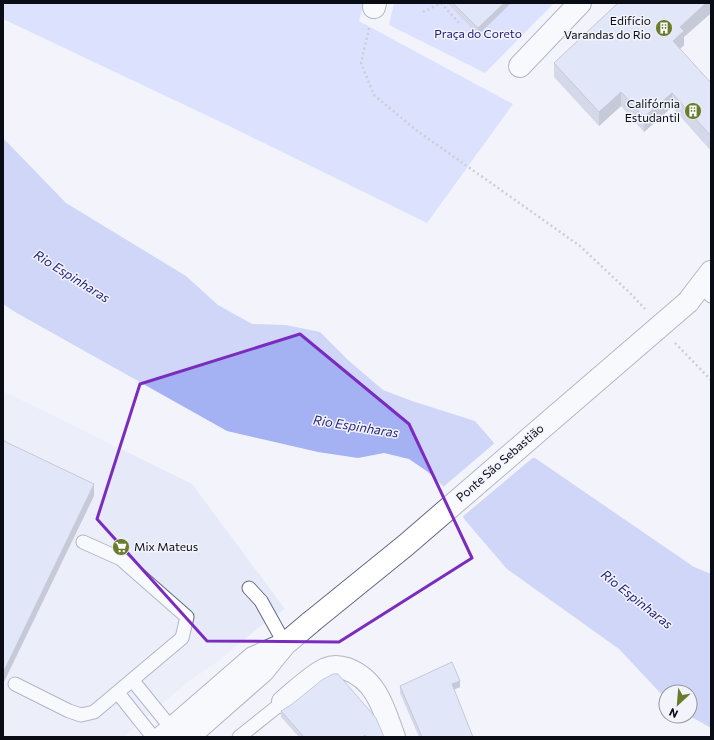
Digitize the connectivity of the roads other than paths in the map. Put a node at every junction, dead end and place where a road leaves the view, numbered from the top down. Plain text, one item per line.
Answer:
1 (580, 3) edge
2 (520, 66) dead end
3 (710, 287) edge
4 (83, 542) dead end
5 (249, 588) dead end
6 (285, 644) junction
7 (133, 681) junction
8 (15, 684) dead end
9 (118, 693) junction
10 (283, 702) joint
11 (170, 735) edge
12 (239, 737) edge
13 (394, 737) edge

1 - 2 main road
3 - 6 main road, Ponte São Sebastião, bridge
4 - 7 lane
5 - 6 lane
6 - 11 main road, Ponte São Sebastião
7 - 9 lane
7 - 11 lane
8 - 9 lane
9 - 11 lane
10 - 12 lane
10 - 13 main road

